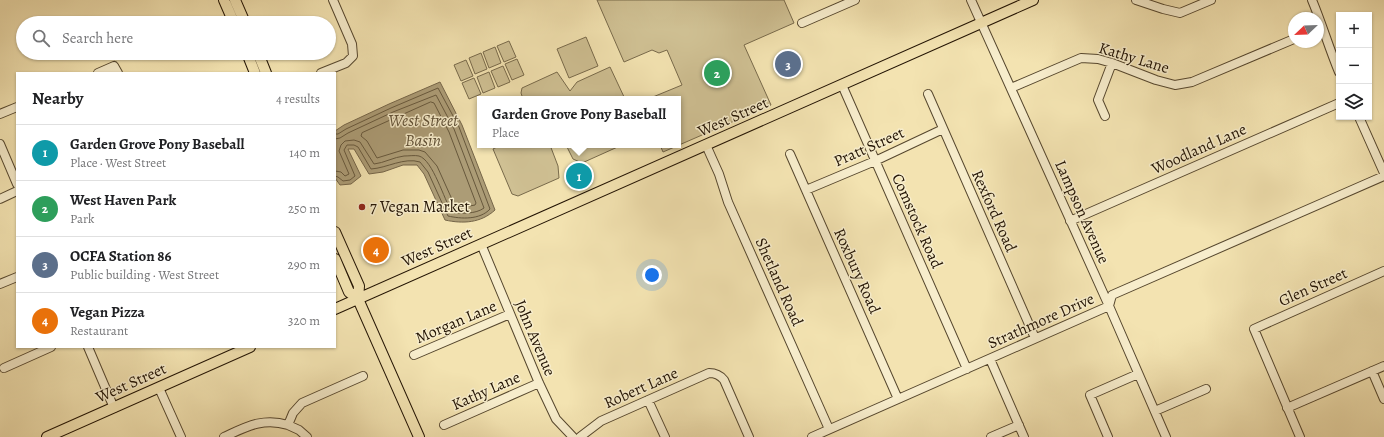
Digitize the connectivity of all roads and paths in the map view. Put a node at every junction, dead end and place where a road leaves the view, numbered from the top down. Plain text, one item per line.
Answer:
1 (224, 0) edge
2 (235, 0) edge
3 (333, 0) edge
4 (855, 0) edge
5 (971, 0) edge
6 (1033, 0) edge
7 (1136, 0) edge
8 (1211, 0) edge
9 (1312, 0) edge
10 (1315, 12) edge
11 (231, 16) edge
12 (242, 16) edge
13 (802, 23) dead end
14 (981, 23) junction
15 (1324, 37) edge
16 (1288, 42) edge
17 (249, 60) edge
18 (261, 60) edge
19 (1112, 63) junction
20 (1336, 65) edge
21 (116, 69) edge
22 (102, 72) edge
23 (255, 72) edge
24 (266, 72) edge
25 (323, 72) edge
26 (842, 85) junction
27 (1011, 88) junction
28 (928, 94) dead end
29 (1336, 104) edge
30 (16, 107) edge
31 (0, 114) edge
32 (1104, 116) dead end
33 (1360, 120) edge
34 (943, 129) junction
35 (0, 144) edge
36 (706, 145) junction
37 (790, 154) dead end
38 (875, 161) junction
39 (1384, 175) edge
40 (16, 182) edge
41 (806, 190) junction
42 (16, 191) edge
43 (0, 199) edge
44 (1070, 221) junction
45 (336, 234) edge
46 (481, 244) junction
47 (336, 261) edge
48 (1384, 271) edge
49 (16, 277) edge
50 (0, 284) edge
51 (358, 299) junction
52 (1109, 306) junction
53 (336, 309) edge
54 (510, 314) junction
55 (1035, 338) junction
56 (49, 348) edge
57 (88, 348) edge
58 (244, 348) edge
59 (233, 350) edge
60 (414, 355) dead end
61 (990, 359) junction
62 (1384, 366) edge
63 (4, 368) dead end
64 (967, 369) junction
65 (1372, 371) junction
66 (1138, 374) junction
67 (363, 376) dead end
68 (539, 383) junction
69 (159, 388) junction
70 (1206, 389) dead end
71 (898, 399) junction
72 (1384, 399) edge
73 (648, 400) junction
74 (114, 408) junction
75 (1287, 408) junction
76 (1155, 411) junction
77 (288, 425) junction
78 (444, 425) dead end
79 (1019, 425) junction
80 (829, 429) junction
81 (47, 437) edge
82 (181, 437) edge
83 (224, 437) edge
84 (307, 437) edge
85 (418, 437) edge
86 (572, 437) edge
87 (580, 437) edge
88 (665, 437) edge
89 (749, 437) edge
90 (812, 437) edge
91 (991, 437) edge
92 (1024, 437) edge
93 (1108, 437) edge
94 (1166, 437) edge
95 (1300, 437) edge

1 - 11 main road
2 - 12 main road
3 - 25 street
4 - 13 street
5 - 14 street, Lampson Avenue
6 - 14 main road, West Street
7 - 8 street
9 - 10 street
14 - 26 main road, West Street
14 - 27 street, Lampson Avenue
15 - 20 street
16 - 19 street, Kathy Lane
17 - 23 main road
18 - 24 main road
19 - 27 street, Kathy Lane
19 - 32 street
21 - 22 street
26 - 36 main road, West Street
26 - 38 street, Comstock Road
27 - 44 street, Lampson Avenue
28 - 34 street, Rexford Road
29 - 44 street, Woodland Lane
30 - 31 street
33 - 39 street
34 - 38 street, Pratt Street
34 - 55 street, Rexford Road
35 - 40 street
36 - 46 main road, West Street
36 - 80 street, Shetland Road
37 - 41 street, Roxbury Road
38 - 41 street, Pratt Street
38 - 64 street, Comstock Road
39 - 52 street, Strathmore Drive
41 - 71 street, Roxbury Road
42 - 43 street
44 - 52 street, Lampson Avenue
45 - 51 main road
46 - 51 main road, West Street
46 - 54 street, John Avenue
47 - 51 main road
48 - 75 street, Glen Street
49 - 50 street
51 - 53 main road, West Street
51 - 85 main road
52 - 55 street, Strathmore Drive
52 - 66 street, Lampson Avenue
54 - 60 street, Morgan Lane
54 - 68 street, John Avenue
55 - 61 street, Strathmore Drive
56 - 63 street
57 - 74 street
58 - 59 main road, West Street
59 - 69 main road, West Street
61 - 64 street, Strathmore Drive
61 - 79 street
62 - 65 street
64 - 71 street, Strathmore Drive
65 - 72 street
65 - 75 street
66 - 76 street, Lampson Avenue
66 - 93 street
67 - 77 street
68 - 78 street, Kathy Lane
68 - 86 street, John Avenue
69 - 74 main road, West Street
69 - 82 street
70 - 76 street
71 - 80 street, Strathmore Drive
73 - 87 street, Robert Lane
73 - 88 street
73 - 89 street, Robert Lane
74 - 81 main road, West Street
75 - 95 street
76 - 94 street, Lampson Avenue
77 - 83 street
77 - 84 street
79 - 91 street
79 - 92 street
80 - 90 street, Strathmore Drive

